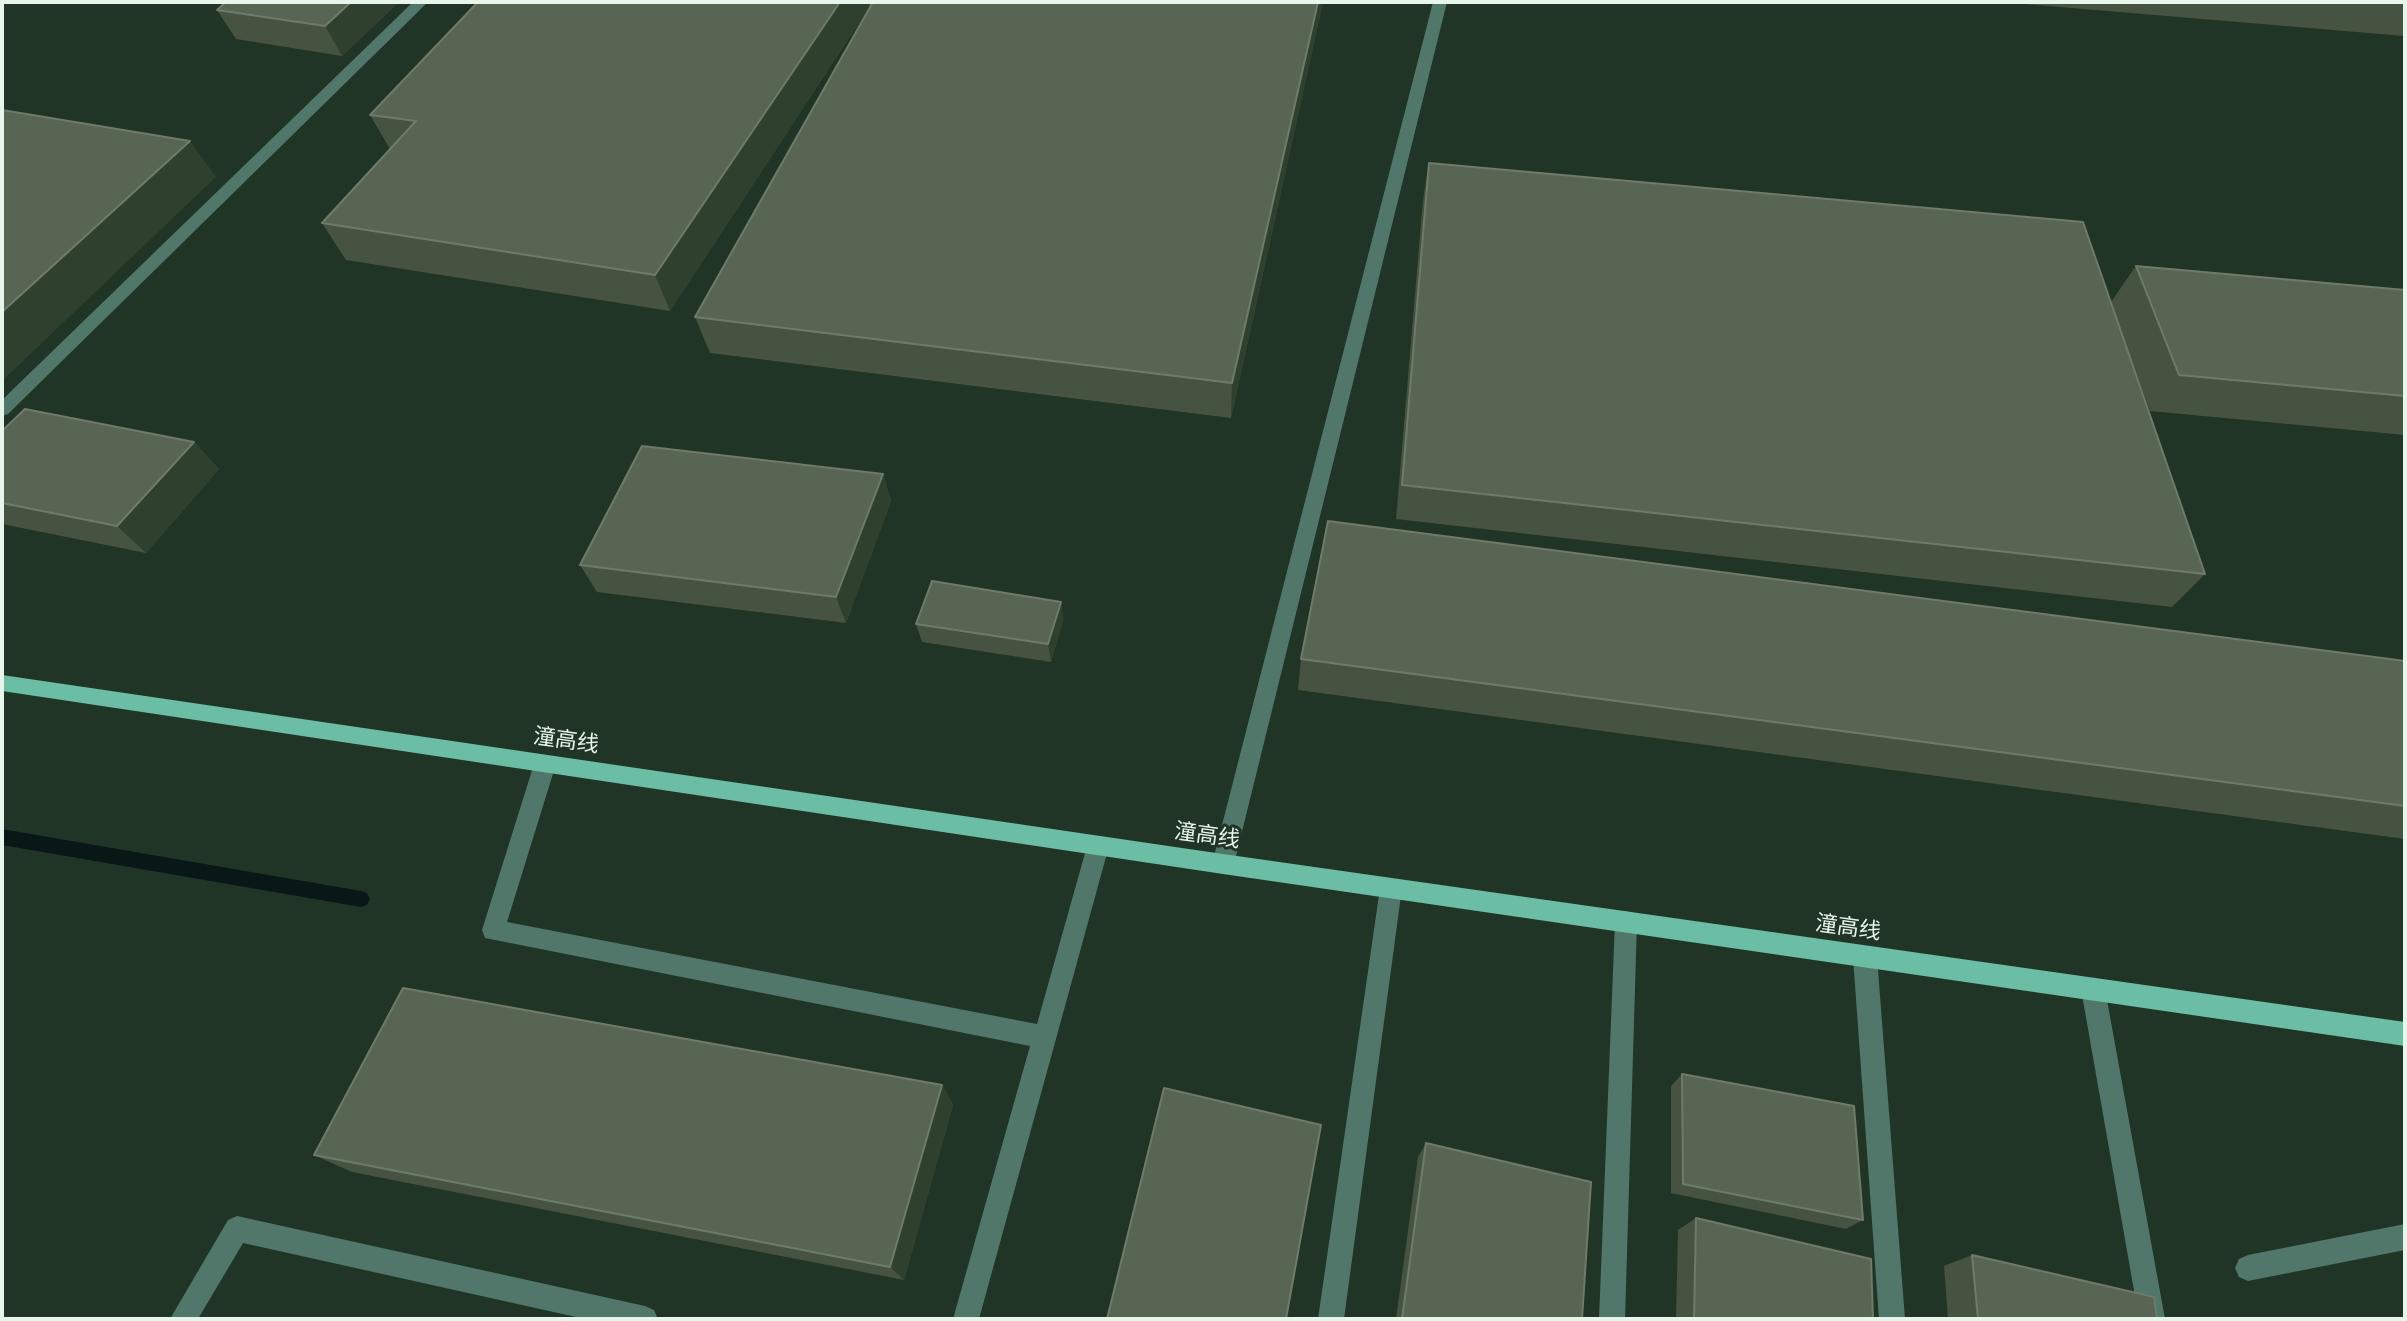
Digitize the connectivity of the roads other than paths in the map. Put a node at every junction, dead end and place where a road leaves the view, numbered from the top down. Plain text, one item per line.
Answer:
1 (421, 2) edge
2 (1440, 2) edge
3 (2, 410) edge
4 (2, 683) edge
5 (545, 764) junction
6 (1098, 846) junction
7 (1223, 864) junction
8 (1391, 888) junction
9 (1626, 922) junction
10 (1865, 957) junction
11 (2093, 989) junction
12 (2405, 1035) edge
13 (1045, 1037) junction
14 (2405, 1237) edge
15 (2248, 1268) dead end
16 (183, 1319) edge
17 (645, 1319) edge
18 (966, 1319) edge
19 (1331, 1319) edge
20 (1612, 1319) edge
21 (1892, 1319) edge
22 (2152, 1319) edge

1 - 3 street
2 - 7 street
4 - 5 main road, 潼高线
5 - 6 main road, 潼高线
5 - 13 street
6 - 7 main road, 潼高线
6 - 13 street
7 - 8 main road, 潼高线
8 - 9 main road, 潼高线
8 - 19 street
9 - 10 main road, 潼高线
9 - 20 street
10 - 11 main road, 潼高线
10 - 21 street
11 - 12 main road, 潼高线
11 - 22 street
13 - 18 street
14 - 15 street
16 - 17 street

